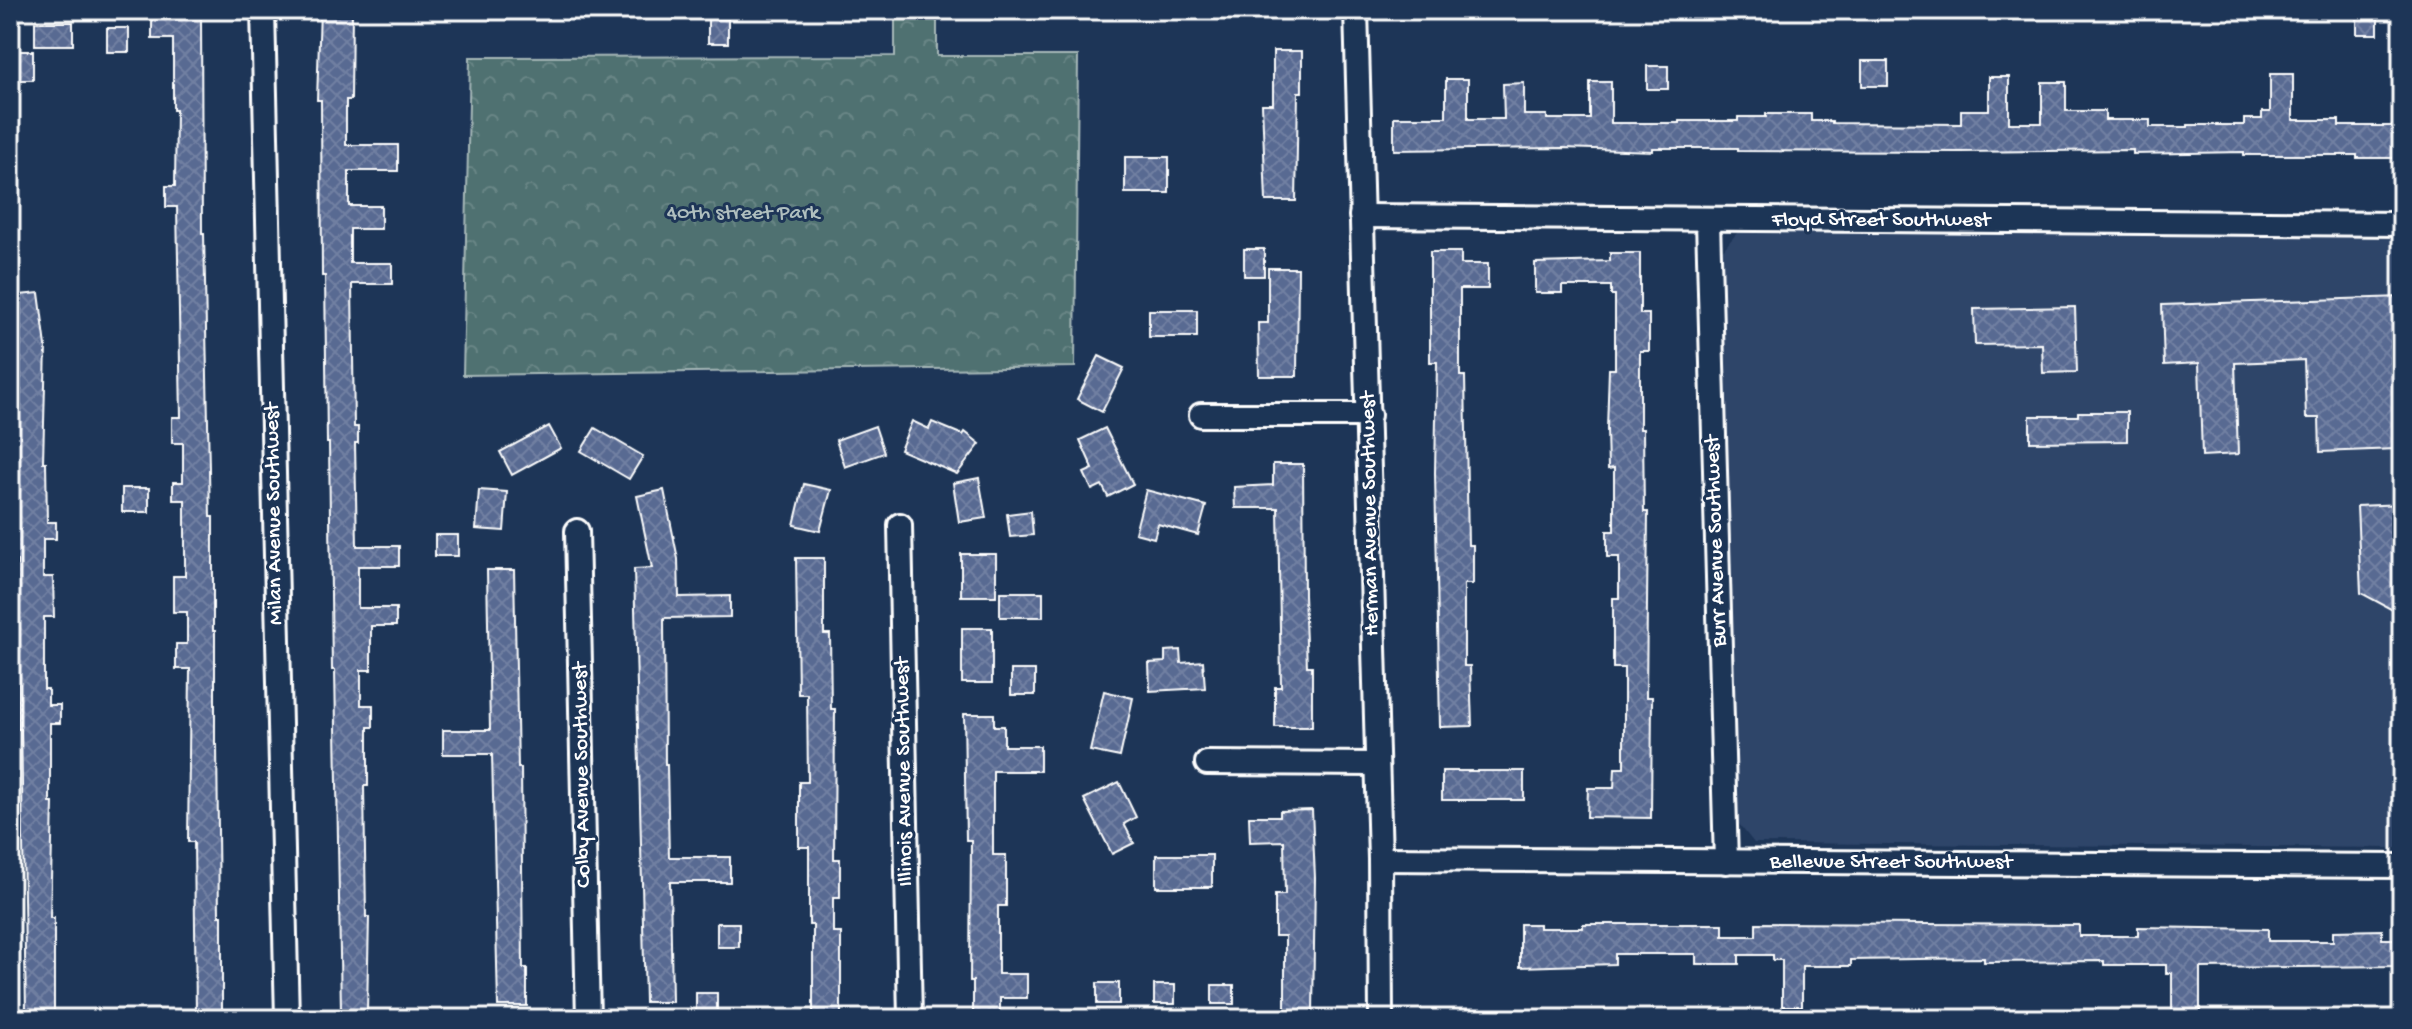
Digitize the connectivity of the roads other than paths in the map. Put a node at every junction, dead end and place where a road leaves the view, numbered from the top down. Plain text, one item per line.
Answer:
1 (263, 10) edge
2 (1356, 10) edge
3 (1361, 216) junction
4 (1708, 221) junction
5 (2402, 224) edge
6 (1201, 415) dead end
7 (1369, 415) junction
8 (900, 525) dead end
9 (577, 531) dead end
10 (1207, 763) dead end
11 (1377, 764) junction
12 (1380, 859) junction
13 (1726, 862) junction
14 (2402, 866) edge
15 (287, 1019) edge
16 (588, 1019) edge
17 (910, 1019) edge
18 (1381, 1019) edge

1 - 15 street, Milan Avenue Southwest
2 - 3 street, Herman Avenue Southwest
3 - 4 street, Floyd Street Southwest
3 - 7 street, Herman Avenue Southwest
4 - 5 street, Floyd Street Southwest
4 - 13 street, Burr Avenue Southwest
6 - 7 street
7 - 11 street, Herman Avenue Southwest
8 - 17 street, Illinois Avenue Southwest
9 - 16 street, Colby Avenue Southwest
10 - 11 street
11 - 12 street, Herman Avenue Southwest
12 - 13 street, Bellevue Street Southwest
12 - 18 street, Herman Avenue Southwest
13 - 14 street, Bellevue Street Southwest

